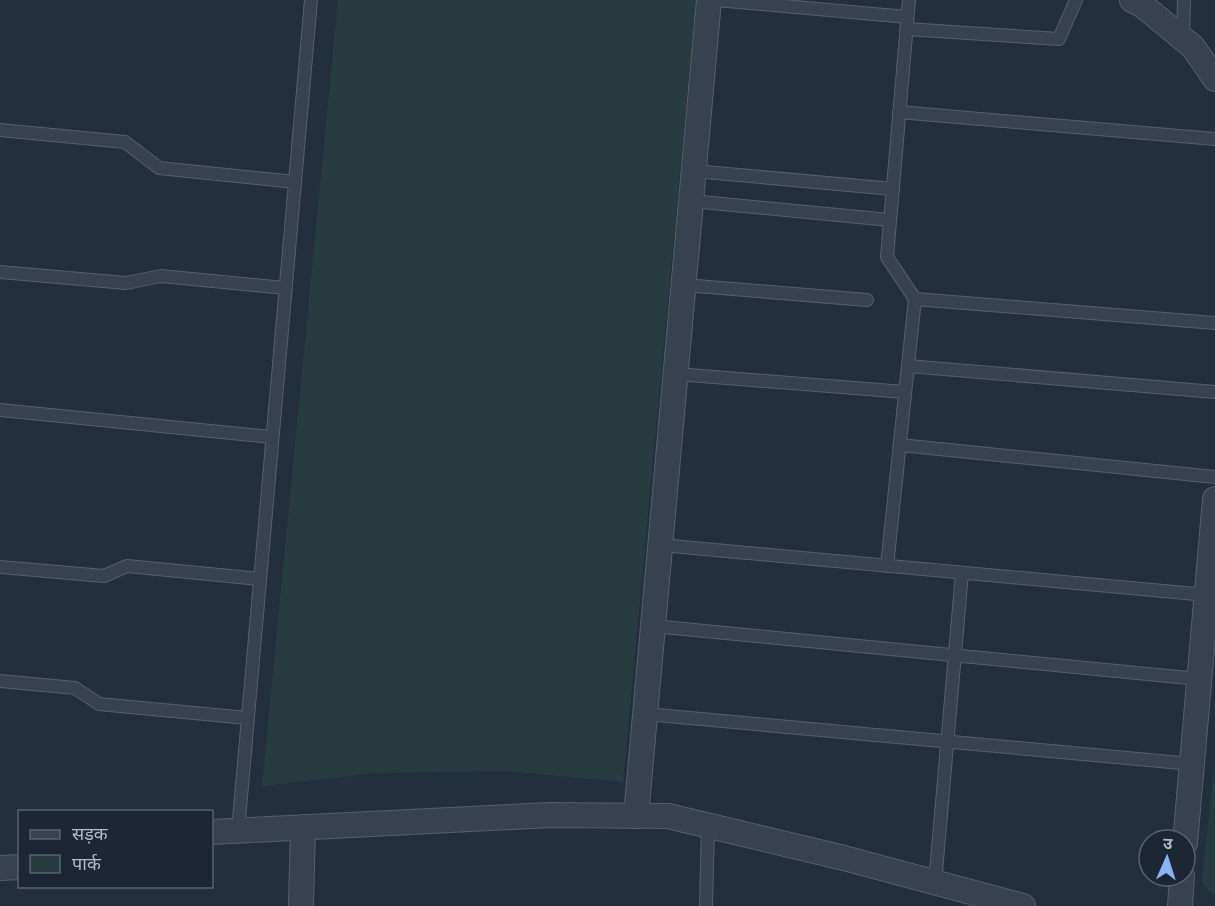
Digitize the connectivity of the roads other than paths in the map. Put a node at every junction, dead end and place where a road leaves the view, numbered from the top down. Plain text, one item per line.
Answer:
1 (311, 0) edge
2 (709, 0) edge
3 (716, 0) edge
4 (909, 0) edge
5 (1076, 0) edge
6 (1132, 0) edge
7 (1184, 0) edge
8 (907, 23) junction
9 (1183, 40) junction
10 (1215, 79) edge
11 (899, 112) junction
12 (0, 130) edge
13 (1215, 139) edge
14 (694, 171) junction
15 (295, 182) junction
16 (893, 189) junction
17 (691, 201) junction
18 (890, 220) junction
19 (0, 272) edge
20 (684, 285) junction
21 (285, 288) junction
22 (915, 299) junction
23 (867, 300) dead end
24 (1215, 322) edge
25 (908, 366) junction
26 (676, 374) junction
27 (905, 392) junction
28 (1215, 392) edge
29 (0, 410) edge
30 (272, 437) junction
31 (900, 445) junction
32 (1215, 477) edge
33 (1215, 499) edge
34 (661, 545) junction
35 (887, 566) junction
36 (0, 567) edge
37 (962, 573) junction
38 (260, 579) junction
39 (1207, 595) junction
40 (653, 626) junction
41 (955, 656) junction
42 (1200, 679) junction
43 (0, 681) edge
44 (646, 714) junction
45 (247, 718) junction
46 (947, 741) junction
47 (1192, 764) junction
48 (636, 816) junction
49 (708, 826) junction
50 (303, 827) junction
51 (1186, 828) edge
52 (238, 831) junction
53 (213, 832) edge
54 (18, 867) edge
55 (0, 868) edge
56 (934, 883) junction
57 (1181, 888) edge
58 (302, 906) edge
59 (706, 906) edge
60 (1023, 906) edge
61 (1180, 906) edge

1 - 15 lane
2 - 14 street
3 - 8 lane
4 - 8 lane
5 - 8 lane
6 - 9 street
7 - 9 lane
8 - 11 lane
9 - 10 street
11 - 13 lane
11 - 16 lane
12 - 15 lane
14 - 16 lane
14 - 17 street
15 - 21 lane
16 - 18 lane
17 - 18 lane
17 - 20 street
18 - 22 lane
19 - 21 lane
20 - 23 lane
20 - 26 street
21 - 30 lane
22 - 24 lane
22 - 25 lane
25 - 27 lane
25 - 28 lane
26 - 27 lane
26 - 34 street
27 - 31 lane
29 - 30 lane
30 - 38 lane
31 - 32 lane
31 - 35 lane
33 - 39 street
34 - 35 lane
34 - 40 street
35 - 37 lane
36 - 38 lane
37 - 39 lane
37 - 41 lane
38 - 45 lane
39 - 42 street
40 - 41 lane
40 - 44 street
41 - 42 lane
41 - 46 lane
42 - 47 street
43 - 45 lane
44 - 46 lane
44 - 48 street
45 - 52 lane
46 - 47 lane
46 - 56 lane
47 - 51 street
48 - 49 street
48 - 50 street
49 - 56 street
49 - 59 lane
50 - 52 street
50 - 58 street
52 - 53 street
54 - 55 street
56 - 60 street
57 - 61 street

